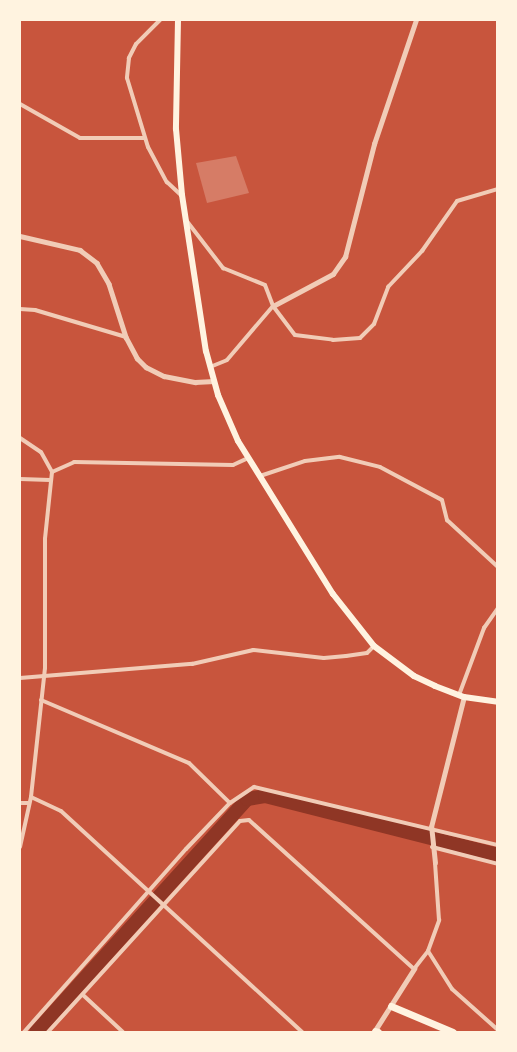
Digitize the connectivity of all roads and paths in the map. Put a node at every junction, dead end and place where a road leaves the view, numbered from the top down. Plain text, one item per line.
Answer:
1 (160, 20) edge
2 (178, 20) edge
3 (416, 20) edge
4 (20, 104) edge
5 (144, 138) junction
6 (498, 189) edge
7 (182, 195) junction
8 (186, 220) junction
9 (20, 236) edge
10 (273, 306) junction
11 (20, 309) edge
12 (126, 337) junction
13 (210, 367) junction
14 (214, 381) junction
15 (20, 438) edge
16 (246, 459) junction
17 (52, 472) junction
18 (258, 477) junction
19 (20, 479) edge
20 (50, 480) junction
21 (498, 567) edge
22 (498, 608) edge
23 (374, 646) junction
24 (44, 676) junction
25 (20, 678) edge
26 (462, 697) junction
27 (41, 700) junction
28 (498, 702) edge
29 (31, 796) junction
30 (20, 803) edge
31 (28, 803) junction
32 (230, 803) junction
33 (431, 829) junction
34 (498, 845) edge
35 (432, 846) junction
36 (20, 847) edge
37 (435, 863) joint
38 (498, 864) edge
39 (150, 896) junction
40 (161, 904) junction
41 (428, 951) junction
42 (414, 969) junction
43 (82, 996) junction
44 (391, 1006) junction
45 (498, 1030) edge
46 (24, 1032) edge
47 (48, 1032) edge
48 (123, 1032) edge
49 (303, 1032) edge
50 (375, 1032) edge
51 (453, 1032) edge

1 - 5 street
2 - 7 main road
3 - 10 street
4 - 5 street
5 - 7 street
6 - 10 street
7 - 8 main road
8 - 10 street
8 - 13 main road
9 - 12 street
10 - 13 street
11 - 12 street
12 - 14 street
13 - 14 main road
14 - 16 main road
15 - 17 street
16 - 17 street
16 - 18 main road
17 - 20 street
18 - 21 street
18 - 23 main road
19 - 20 street
20 - 24 street
22 - 26 street
23 - 24 street
23 - 26 main road
24 - 25 street
24 - 27 street
26 - 28 main road
26 - 33 street
27 - 29 street
27 - 32 street
29 - 31 street
29 - 39 street
30 - 31 street
31 - 36 street
32 - 33 street
32 - 39 street
33 - 34 street
33 - 35 street
35 - 37 street
35 - 38 street
37 - 41 street
39 - 40 street
39 - 46 street
40 - 42 street
40 - 43 street
40 - 49 street
41 - 42 street
41 - 45 street
42 - 44 street
43 - 47 street
43 - 48 street
44 - 50 street
44 - 51 highway

